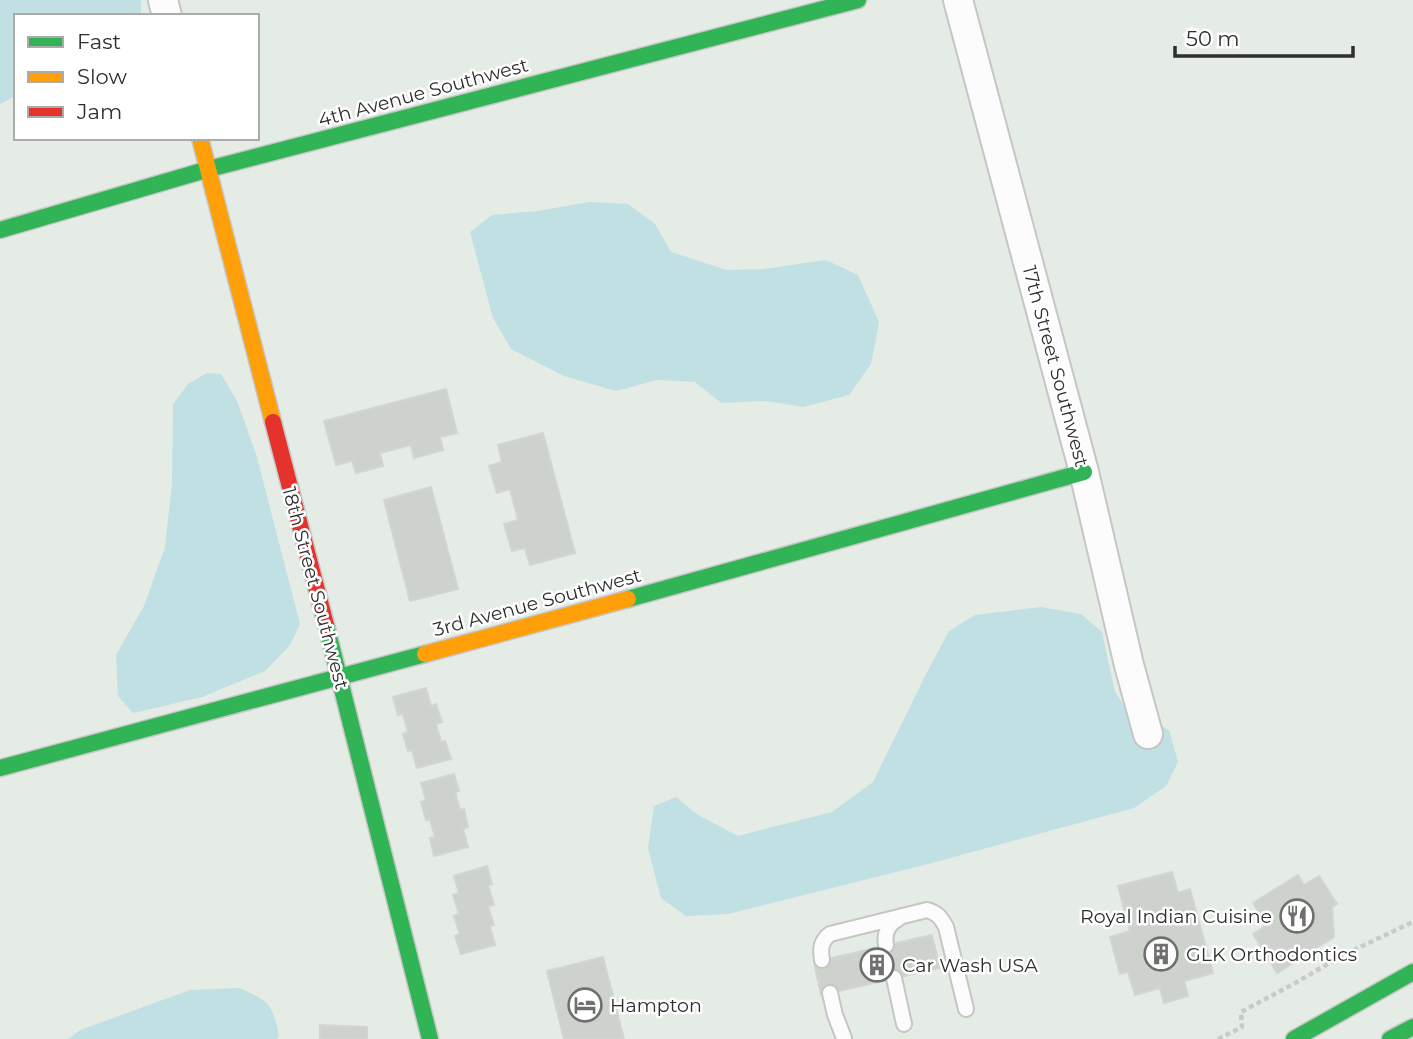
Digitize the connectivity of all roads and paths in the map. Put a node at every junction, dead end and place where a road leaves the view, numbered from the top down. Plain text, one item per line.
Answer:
1 (858, 0) edge
2 (958, 0) edge
3 (201, 140) edge
4 (209, 169) junction
5 (0, 230) edge
6 (1084, 472) junction
7 (339, 676) junction
8 (1147, 734) dead end
9 (0, 768) edge
10 (905, 915) junction
11 (1413, 922) edge
12 (886, 945) dead end
13 (822, 960) dead end
14 (1413, 972) edge
15 (894, 978) dead end
16 (830, 993) dead end
17 (966, 1010) dead end
18 (904, 1024) dead end
19 (1413, 1027) edge
20 (844, 1038) edge
21 (430, 1039) edge
22 (1218, 1039) edge
23 (1294, 1039) edge
24 (1390, 1039) edge

1 - 4 street, 4th Avenue Southwest
2 - 6 street, 17th Street Southwest
3 - 4 street, 18th Street Southwest
4 - 5 street, 4th Avenue Southwest
4 - 7 street, 18th Street Southwest
6 - 7 street, 3rd Avenue Southwest
6 - 8 street, 17th Street Southwest
7 - 9 street, 3rd Avenue Southwest
7 - 21 street, 18th Street Southwest
10 - 12 lane
10 - 13 lane
10 - 17 lane
11 - 22 path
14 - 23 street
15 - 18 lane
16 - 20 lane
19 - 24 street

